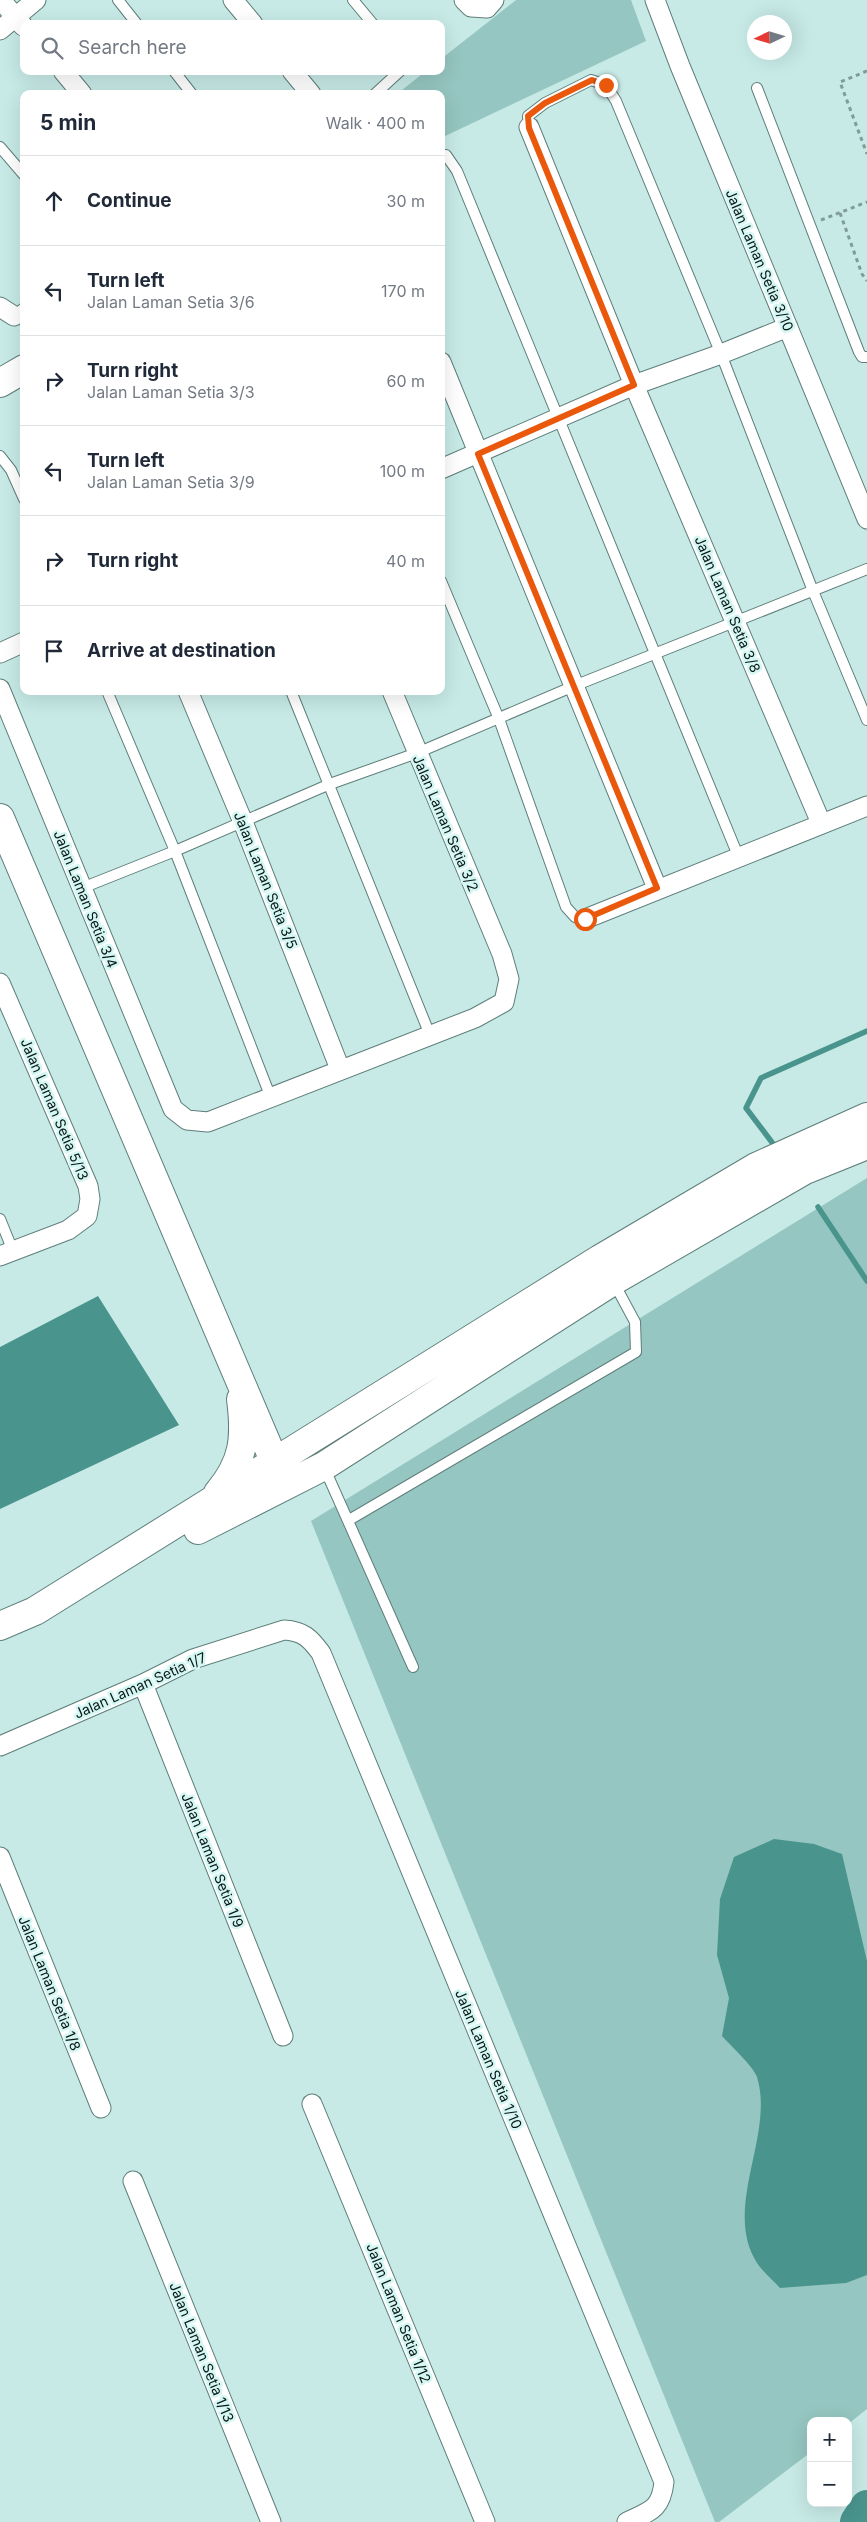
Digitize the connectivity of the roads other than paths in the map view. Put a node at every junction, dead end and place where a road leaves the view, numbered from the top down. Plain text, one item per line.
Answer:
1 (1, 0) edge
2 (36, 0) edge
3 (118, 0) edge
4 (233, 0) edge
5 (353, 0) edge
6 (464, 0) edge
7 (494, 0) edge
8 (655, 0) edge
9 (21, 20) edge
10 (133, 20) edge
11 (250, 20) edge
12 (370, 20) edge
13 (20, 22) edge
14 (0, 30) edge
15 (66, 75) edge
16 (177, 75) edge
17 (295, 75) edge
18 (396, 75) edge
19 (757, 88) dead end
20 (79, 90) edge
21 (189, 90) edge
22 (308, 90) edge
23 (379, 90) edge
24 (529, 128) joint
25 (0, 147) edge
26 (445, 155) edge
27 (20, 170) edge
28 (788, 327) junction
29 (721, 354) junction
30 (867, 357) edge
31 (20, 371) edge
32 (445, 372) edge
33 (0, 383) edge
34 (634, 385) junction
35 (560, 418) junction
36 (478, 454) junction
37 (0, 456) edge
38 (445, 467) edge
39 (20, 490) edge
40 (867, 519) edge
41 (867, 569) edge
42 (445, 591) edge
43 (813, 592) junction
44 (736, 622) junction
45 (20, 644) edge
46 (0, 653) edge
47 (656, 653) junction
48 (574, 686) junction
49 (0, 689) edge
50 (109, 695) edge
51 (190, 695) edge
52 (293, 695) edge
53 (394, 695) edge
54 (498, 719) junction
55 (867, 720) edge
56 (417, 753) junction
57 (330, 784) junction
58 (867, 806) edge
59 (0, 818) edge
60 (243, 822) junction
61 (821, 823) junction
62 (175, 851) junction
63 (740, 858) junction
64 (82, 888) junction
65 (657, 888) junction
66 (585, 919) joint
67 (0, 982) edge
68 (430, 1035) junction
69 (340, 1070) junction
70 (271, 1098) junction
71 (867, 1117) edge
72 (867, 1145) edge
73 (0, 1219) edge
74 (7, 1254) edge
75 (613, 1282) junction
76 (238, 1376) junction
77 (275, 1460) junction
78 (324, 1466) junction
79 (285, 1486) junction
80 (207, 1506) junction
81 (349, 1520) junction
82 (0, 1626) edge
83 (310, 1638) joint
84 (0, 1640) edge
85 (413, 1667) dead end
86 (143, 1684) junction
87 (0, 1746) edge
88 (0, 1857) edge
89 (283, 2036) dead end
90 (312, 2104) dead end
91 (100, 2108) dead end
92 (133, 2181) dead end
93 (271, 2522) edge
94 (485, 2522) edge
95 (627, 2522) edge

1 - 13 street
2 - 9 street
3 - 10 lane
4 - 11 street
5 - 12 lane
6 - 7 street
8 - 28 street, Jalan Laman Setia 3/10
13 - 14 street
15 - 20 street
16 - 21 lane
17 - 22 street
18 - 23 lane
19 - 30 lane
24 - 29 lane
24 - 34 street, Jalan Laman Setia 3/8
25 - 27 lane
26 - 35 lane
28 - 29 street
28 - 40 street, Jalan Laman Setia 3/10
29 - 34 street
29 - 43 lane
31 - 33 street
32 - 36 street
34 - 35 street
34 - 44 street, Jalan Laman Setia 3/8
35 - 36 street
35 - 47 lane
36 - 38 street
36 - 48 street
37 - 39 lane
41 - 43 lane
42 - 54 lane
43 - 44 lane
43 - 55 lane
44 - 47 lane
44 - 61 street, Jalan Laman Setia 3/8
45 - 46 street
47 - 48 lane
47 - 63 lane
48 - 54 lane
48 - 65 street
49 - 64 street, Jalan Laman Setia 3/4
50 - 62 lane
51 - 60 street, Jalan Laman Setia 3/5
52 - 57 lane
53 - 56 street, Jalan Laman Setia 3/2
54 - 56 lane
54 - 66 lane
56 - 57 lane
56 - 68 street, Jalan Laman Setia 3/2
57 - 60 lane
57 - 68 lane
58 - 61 street
59 - 76 street
60 - 62 lane
60 - 69 street, Jalan Laman Setia 3/5
61 - 63 street
62 - 64 lane
62 - 70 lane
63 - 65 street
64 - 70 street, Jalan Laman Setia 3/4
65 - 66 street
67 - 74 street, Jalan Laman Setia 5/13
68 - 69 street
69 - 70 street
71 - 77 street
72 - 75 street
73 - 74 lane
75 - 78 street
75 - 81 lane
76 - 77 street
76 - 80 street
77 - 79 street
77 - 80 street
78 - 79 street
78 - 81 lane
79 - 84 street
80 - 82 street
81 - 85 lane
83 - 86 street, Jalan Laman Setia 1/7
83 - 95 street, Jalan Laman Setia 1/10
86 - 87 street, Jalan Laman Setia 1/7
86 - 89 street, Jalan Laman Setia 1/9
88 - 91 street, Jalan Laman Setia 1/8
90 - 94 street, Jalan Laman Setia 1/12
92 - 93 street, Jalan Laman Setia 1/13

